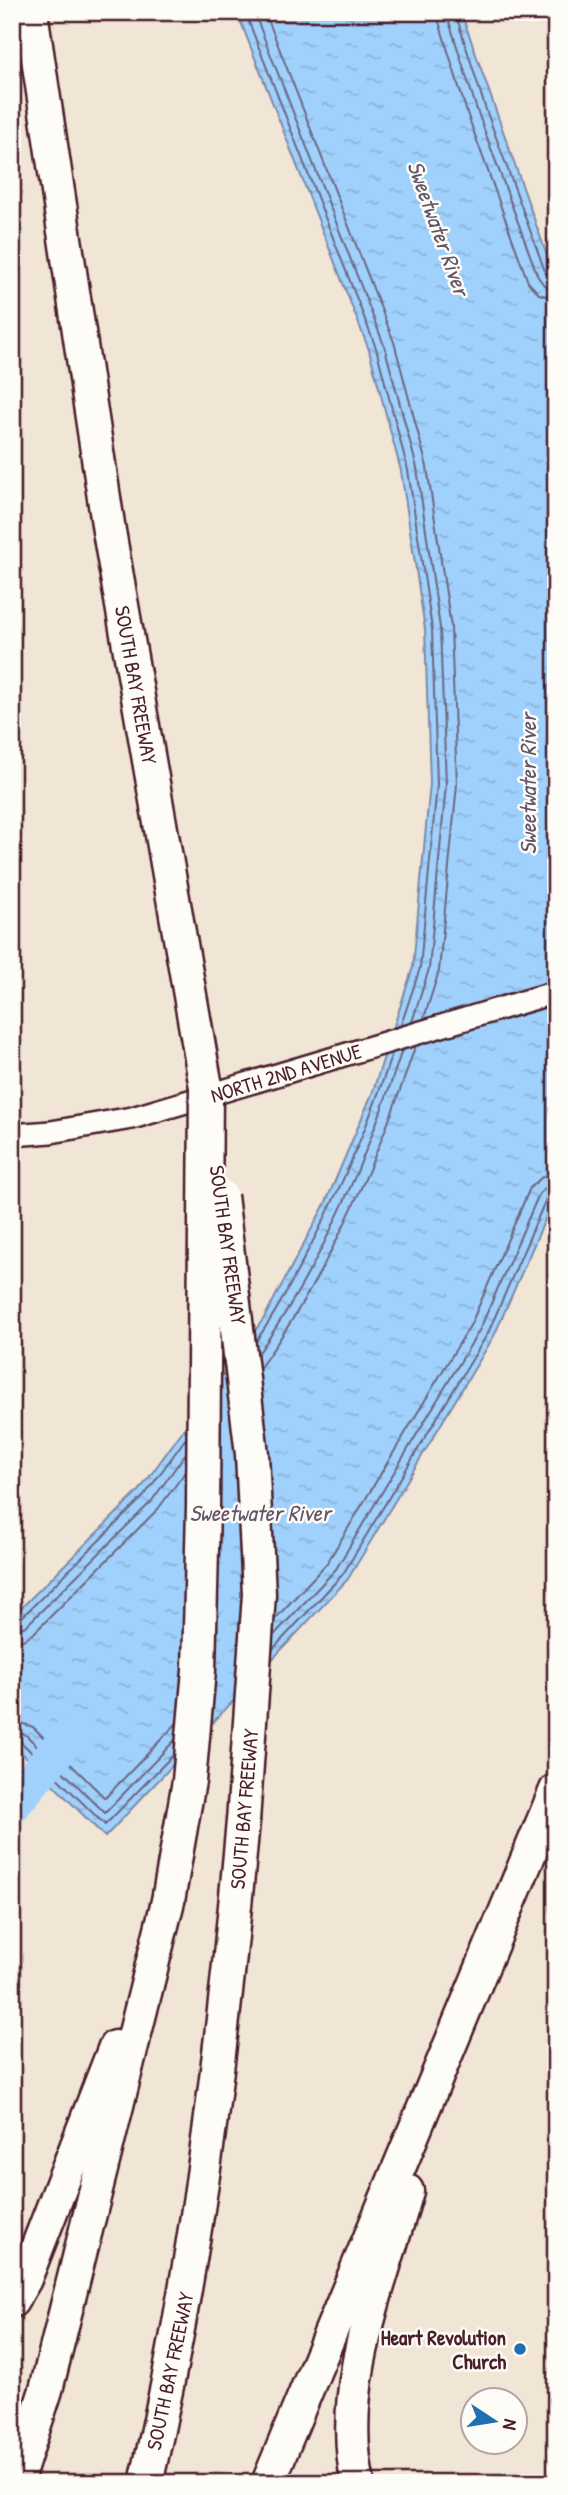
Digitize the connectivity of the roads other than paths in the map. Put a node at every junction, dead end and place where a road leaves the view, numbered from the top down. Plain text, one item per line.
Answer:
1 (31, 12) edge
2 (556, 992) edge
3 (206, 1087) junction
4 (12, 1135) edge
5 (556, 1790) edge
6 (153, 1959) junction
7 (446, 2056) junction
8 (12, 2301) edge
9 (16, 2483) edge
10 (146, 2483) edge
11 (268, 2483) edge
12 (358, 2483) edge

1 - 3 highway, SOUTH BAY FREEWAY
2 - 4 street, NORTH 2ND AVENUE
3 - 6 highway, bridge
3 - 10 highway, SOUTH BAY FREEWAY, bridge
5 - 7 highway
6 - 8 highway
6 - 9 highway
7 - 11 highway
7 - 12 highway

